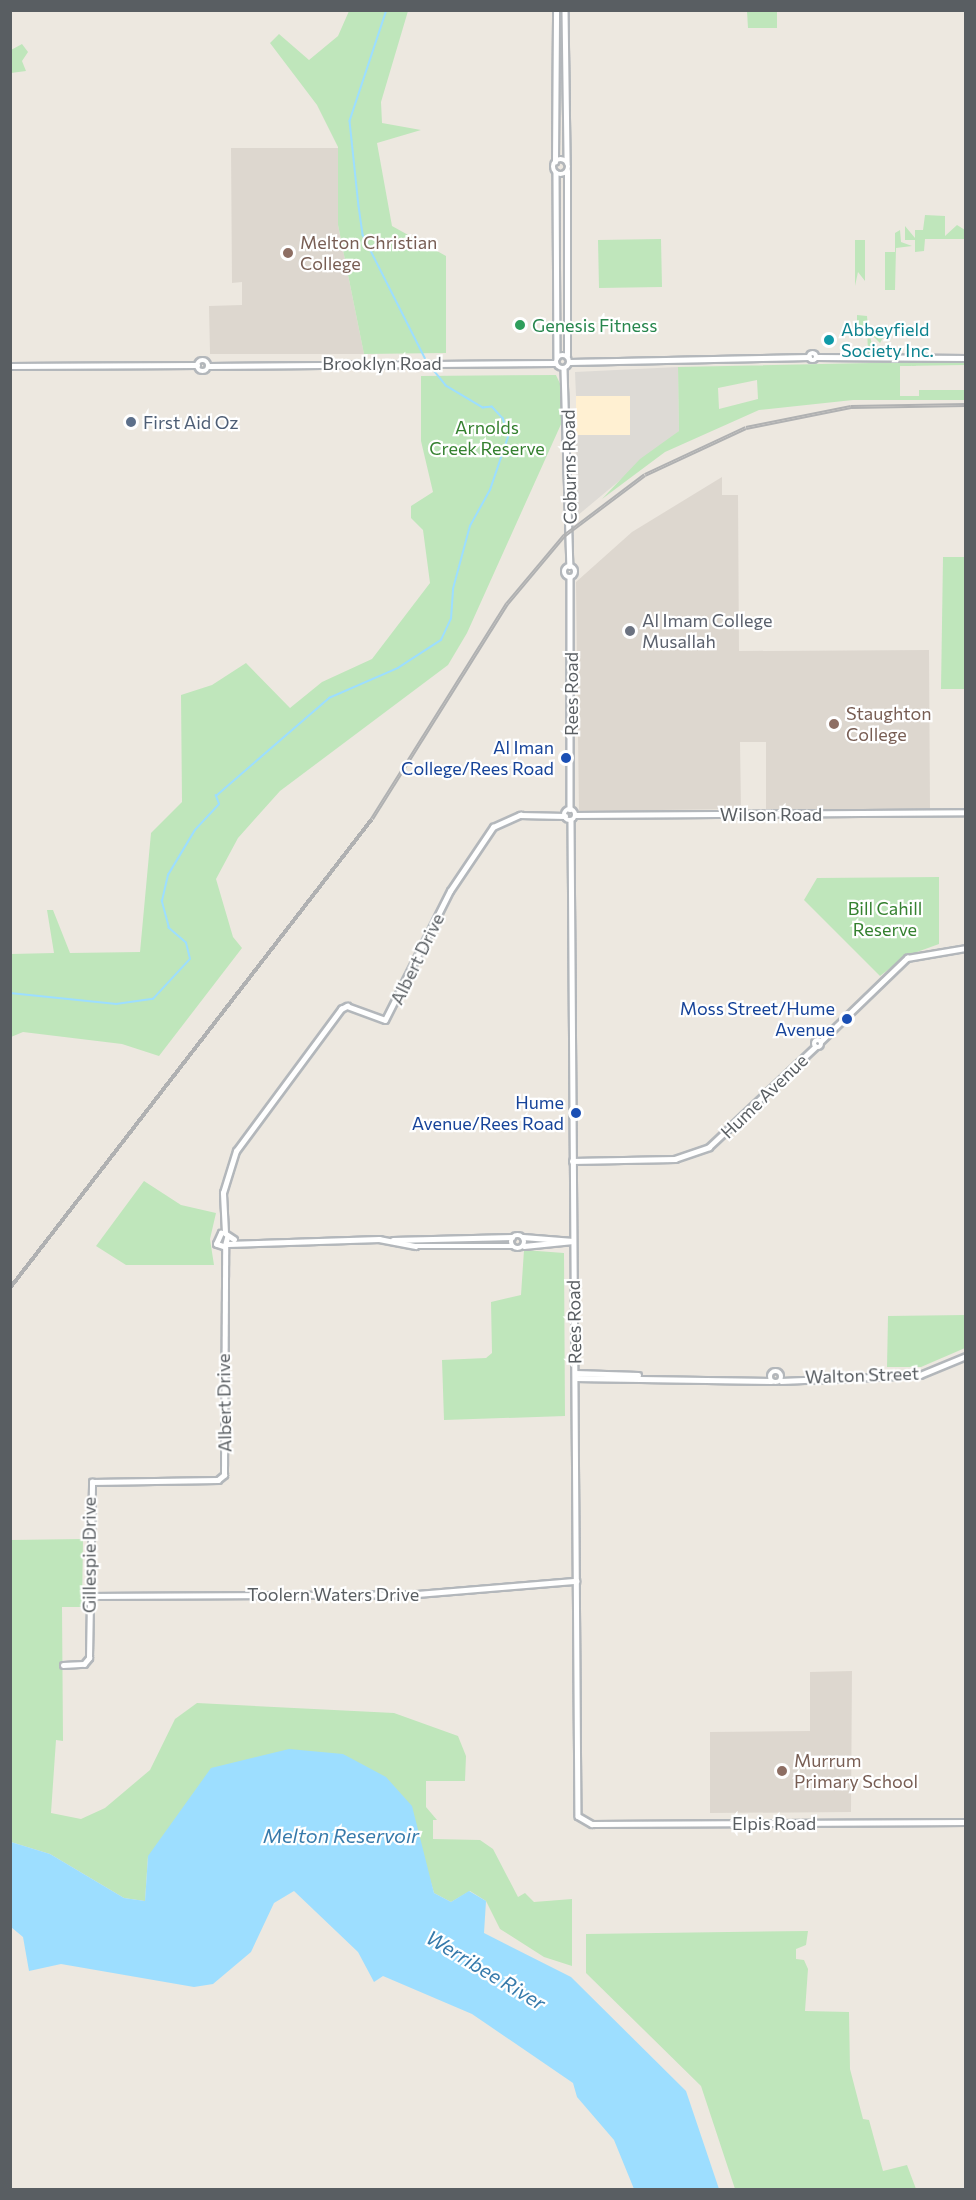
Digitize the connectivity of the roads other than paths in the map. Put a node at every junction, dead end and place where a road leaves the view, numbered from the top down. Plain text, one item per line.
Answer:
1 (556, 10) edge
2 (565, 10) edge
3 (555, 162) junction
4 (567, 162) junction
5 (567, 171) junction
6 (556, 173) junction
7 (567, 356) junction
8 (557, 357) junction
9 (966, 358) edge
10 (570, 362) junction
11 (555, 363) junction
12 (197, 365) junction
13 (10, 366) edge
14 (209, 366) junction
15 (564, 369) junction
16 (570, 578) joint
17 (570, 809) junction
18 (966, 812) edge
19 (576, 815) junction
20 (565, 816) junction
21 (571, 821) junction
22 (966, 948) edge
23 (572, 1161) junction
24 (222, 1224) junction
25 (218, 1234) junction
26 (227, 1235) junction
27 (512, 1237) junction
28 (523, 1237) junction
29 (235, 1239) junction
30 (390, 1240) junction
31 (573, 1241) junction
32 (227, 1245) junction
33 (218, 1246) junction
34 (512, 1246) junction
35 (524, 1246) junction
36 (222, 1257) junction
37 (966, 1356) edge
38 (780, 1372) junction
39 (770, 1374) junction
40 (575, 1375) junction
41 (759, 1377) junction
42 (792, 1377) junction
43 (780, 1380) junction
44 (771, 1381) junction
45 (222, 1478) joint
46 (576, 1581) junction
47 (89, 1596) junction
48 (63, 1665) dead end
49 (582, 1821) joint
50 (966, 1822) edge

1 - 3 street
2 - 4 street
3 - 4 street
3 - 6 street
4 - 5 street
5 - 6 street
5 - 7 street
6 - 8 street
7 - 8 street
7 - 10 street
8 - 11 street
9 - 10 street
10 - 15 street
11 - 14 street, Brooklyn Road
11 - 15 street
12 - 13 street
12 - 14 street
12 - 14 street
15 - 16 street, Coburns Road
16 - 17 street, Rees Road
17 - 19 street
17 - 20 street
18 - 19 street, Wilson Road
19 - 21 street
20 - 21 street
20 - 24 street, Albert Drive
21 - 23 street, Rees Road
22 - 23 street, Hume Avenue
23 - 31 street, Rees Road
24 - 25 street, Albert Drive
24 - 26 street, Albert Drive
25 - 26 street
25 - 33 street, Albert Drive
26 - 29 street
26 - 32 street, Albert Drive
27 - 28 street
27 - 30 street
27 - 34 street
28 - 31 street
28 - 35 street
29 - 30 street
29 - 32 street
30 - 34 street
31 - 35 street
31 - 40 street, Rees Road
32 - 33 street
32 - 36 street, Albert Drive
33 - 36 street, Albert Drive
34 - 35 street
36 - 45 street, Albert Drive
37 - 42 street, Walton Street
38 - 39 street
38 - 42 street, Walton Street
38 - 43 street
39 - 41 street
39 - 44 street
40 - 41 street
40 - 46 street, Rees Road
41 - 44 street
42 - 43 street, Walton Street
43 - 44 street, Walton Street
45 - 47 street, Gillespie Drive
46 - 47 street, Toolern Waters Drive
46 - 49 street, Rees Road
47 - 48 street, Gillespie Drive
49 - 50 street, Elpis Road

